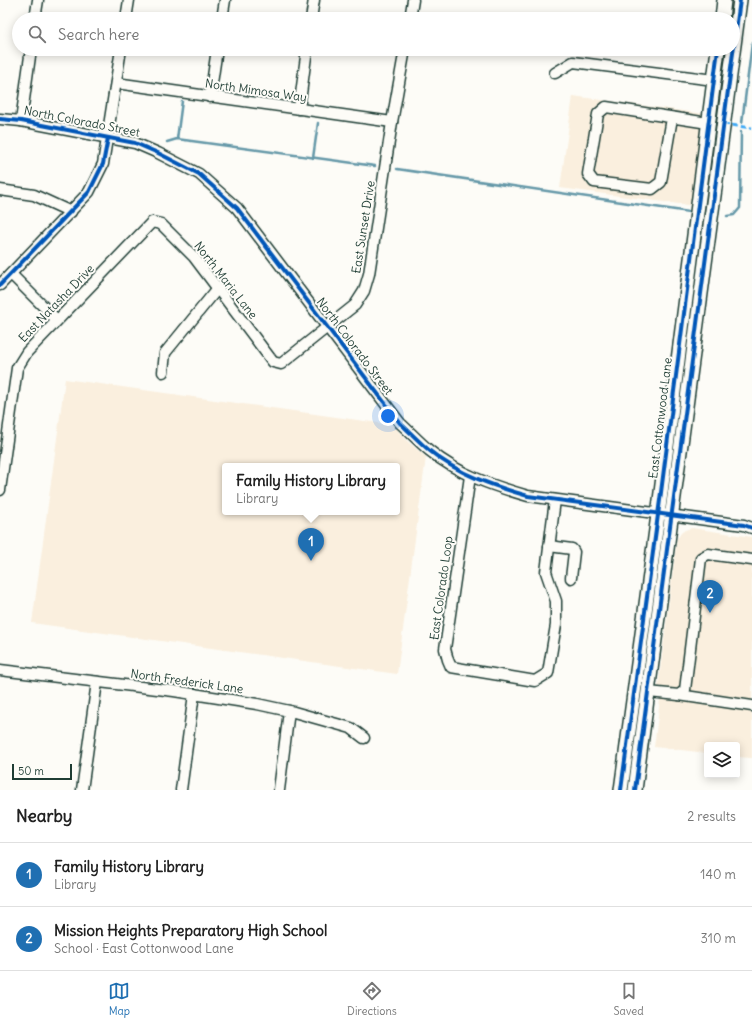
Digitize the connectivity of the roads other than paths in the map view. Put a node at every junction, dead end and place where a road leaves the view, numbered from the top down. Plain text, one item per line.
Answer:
1 (38, 0) edge
2 (128, 0) edge
3 (224, 0) edge
4 (314, 0) edge
5 (414, 0) edge
6 (724, 0) edge
7 (740, 0) edge
8 (36, 12) edge
9 (127, 12) edge
10 (223, 12) edge
11 (312, 12) edge
12 (411, 12) edge
13 (723, 12) edge
14 (738, 12) edge
15 (30, 56) edge
16 (120, 56) edge
17 (216, 56) edge
18 (306, 56) edge
19 (404, 56) edge
20 (717, 56) edge
21 (733, 56) edge
22 (555, 73) dead end
23 (714, 80) junction
24 (116, 83) junction
25 (210, 96) junction
26 (299, 109) junction
27 (672, 118) junction
28 (0, 119) edge
29 (21, 122) junction
30 (392, 122) junction
31 (708, 123) junction
32 (108, 138) junction
33 (0, 190) edge
34 (71, 212) junction
35 (152, 222) joint
36 (10, 274) junction
37 (0, 285) edge
38 (218, 288) junction
39 (57, 320) junction
40 (327, 327) junction
41 (273, 362) joint
42 (163, 372) dead end
43 (470, 476) junction
44 (0, 490) edge
45 (555, 500) junction
46 (658, 514) junction
47 (672, 515) junction
48 (752, 528) edge
49 (550, 546) junction
50 (752, 560) edge
51 (571, 578) dead end
52 (0, 670) edge
53 (97, 682) junction
54 (648, 692) junction
55 (194, 694) junction
56 (679, 695) junction
57 (752, 706) edge
58 (289, 711) junction
59 (364, 738) dead end
60 (82, 790) edge
61 (182, 790) edge
62 (279, 790) edge
63 (621, 790) edge
64 (635, 790) edge

1 - 8 street
2 - 9 street
3 - 10 street
4 - 11 street
5 - 12 street
6 - 13 main road
7 - 14 main road, East Cottonwood Lane
15 - 29 street
16 - 24 street
17 - 25 street
18 - 26 street
19 - 30 street, East Sunset Drive
20 - 23 main road, East Cottonwood Lane
21 - 47 main road, East Cottonwood Lane
22 - 23 street
23 - 31 main road, East Cottonwood Lane
24 - 25 street, North Mimosa Way
24 - 32 street
25 - 26 street, North Mimosa Way
26 - 30 street, North Mimosa Way
27 - 27 street
27 - 31 street
28 - 29 street, North Colorado Street
29 - 32 street, North Colorado Street
30 - 40 street, East Sunset Drive
31 - 46 main road, East Cottonwood Lane
32 - 34 street
32 - 40 street, North Colorado Street
33 - 34 street
34 - 36 street
35 - 38 street, North Maria Lane
35 - 39 street, East Natasha Drive
36 - 37 street
36 - 39 street
38 - 41 street, North Maria Lane
38 - 42 street
39 - 44 street, East Natasha Drive
40 - 41 street, East Sunset Drive
40 - 43 street, North Colorado Street
43 - 45 street, North Colorado Street
43 - 49 street, East Colorado Loop
45 - 46 street, North Colorado Street
45 - 49 street, East Colorado Loop
46 - 47 street, North Colorado Street
46 - 63 main road, East Cottonwood Lane
47 - 48 street, North Colorado Street
47 - 54 main road, East Cottonwood Lane
49 - 51 street
50 - 56 street
52 - 53 street, North Frederick Lane
53 - 55 street, North Frederick Lane
53 - 60 street
54 - 56 street
54 - 64 main road, East Cottonwood Lane
55 - 58 street, North Frederick Lane
55 - 61 street
56 - 57 street
58 - 59 street, North Frederick Lane
58 - 62 street

